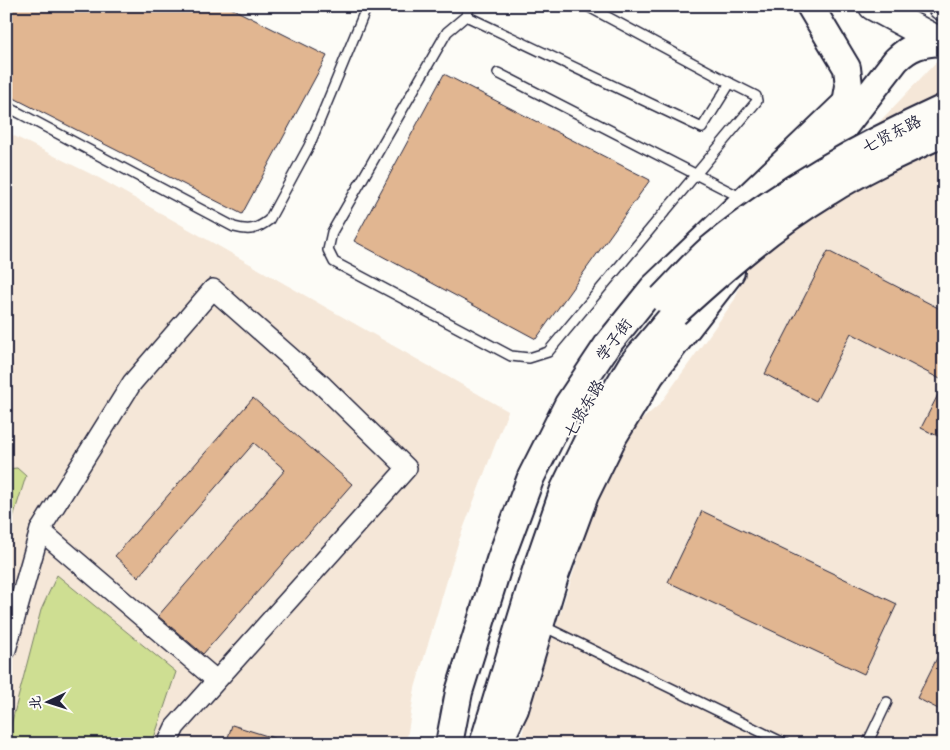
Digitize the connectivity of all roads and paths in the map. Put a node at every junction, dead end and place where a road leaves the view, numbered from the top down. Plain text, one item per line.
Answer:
1 (366, 6) edge
2 (470, 6) edge
3 (587, 6) edge
4 (810, 6) edge
5 (873, 6) edge
6 (466, 16) junction
7 (942, 43) edge
8 (498, 73) dead end
9 (730, 83) junction
10 (6, 106) edge
11 (944, 108) edge
12 (944, 133) edge
13 (697, 175) junction
14 (747, 200) junction
15 (669, 305) junction
16 (40, 530) junction
17 (540, 625) junction
18 (6, 650) edge
19 (216, 680) junction
20 (887, 702) dead end
21 (167, 744) edge
22 (448, 744) edge
23 (459, 744) edge
24 (483, 744) edge
25 (498, 744) edge
26 (786, 744) edge
27 (867, 744) edge

1 - 10 lane
2 - 6 lane
3 - 9 lane
4 - 14 main road, 学子街
5 - 7 highway
6 - 9 lane
6 - 13 lane
7 - 17 main road
8 - 13 lane
9 - 13 lane
11 - 15 main road, 七贤东路, bridge
12 - 15 main road, 七贤东路, bridge
13 - 14 lane
14 - 22 main road, 学子街
15 - 23 main road, 七贤东路
15 - 24 main road, 七贤东路
16 - 18 street
16 - 19 street
16 - 19 street
17 - 25 main road
17 - 26 lane
19 - 21 street
20 - 27 lane

